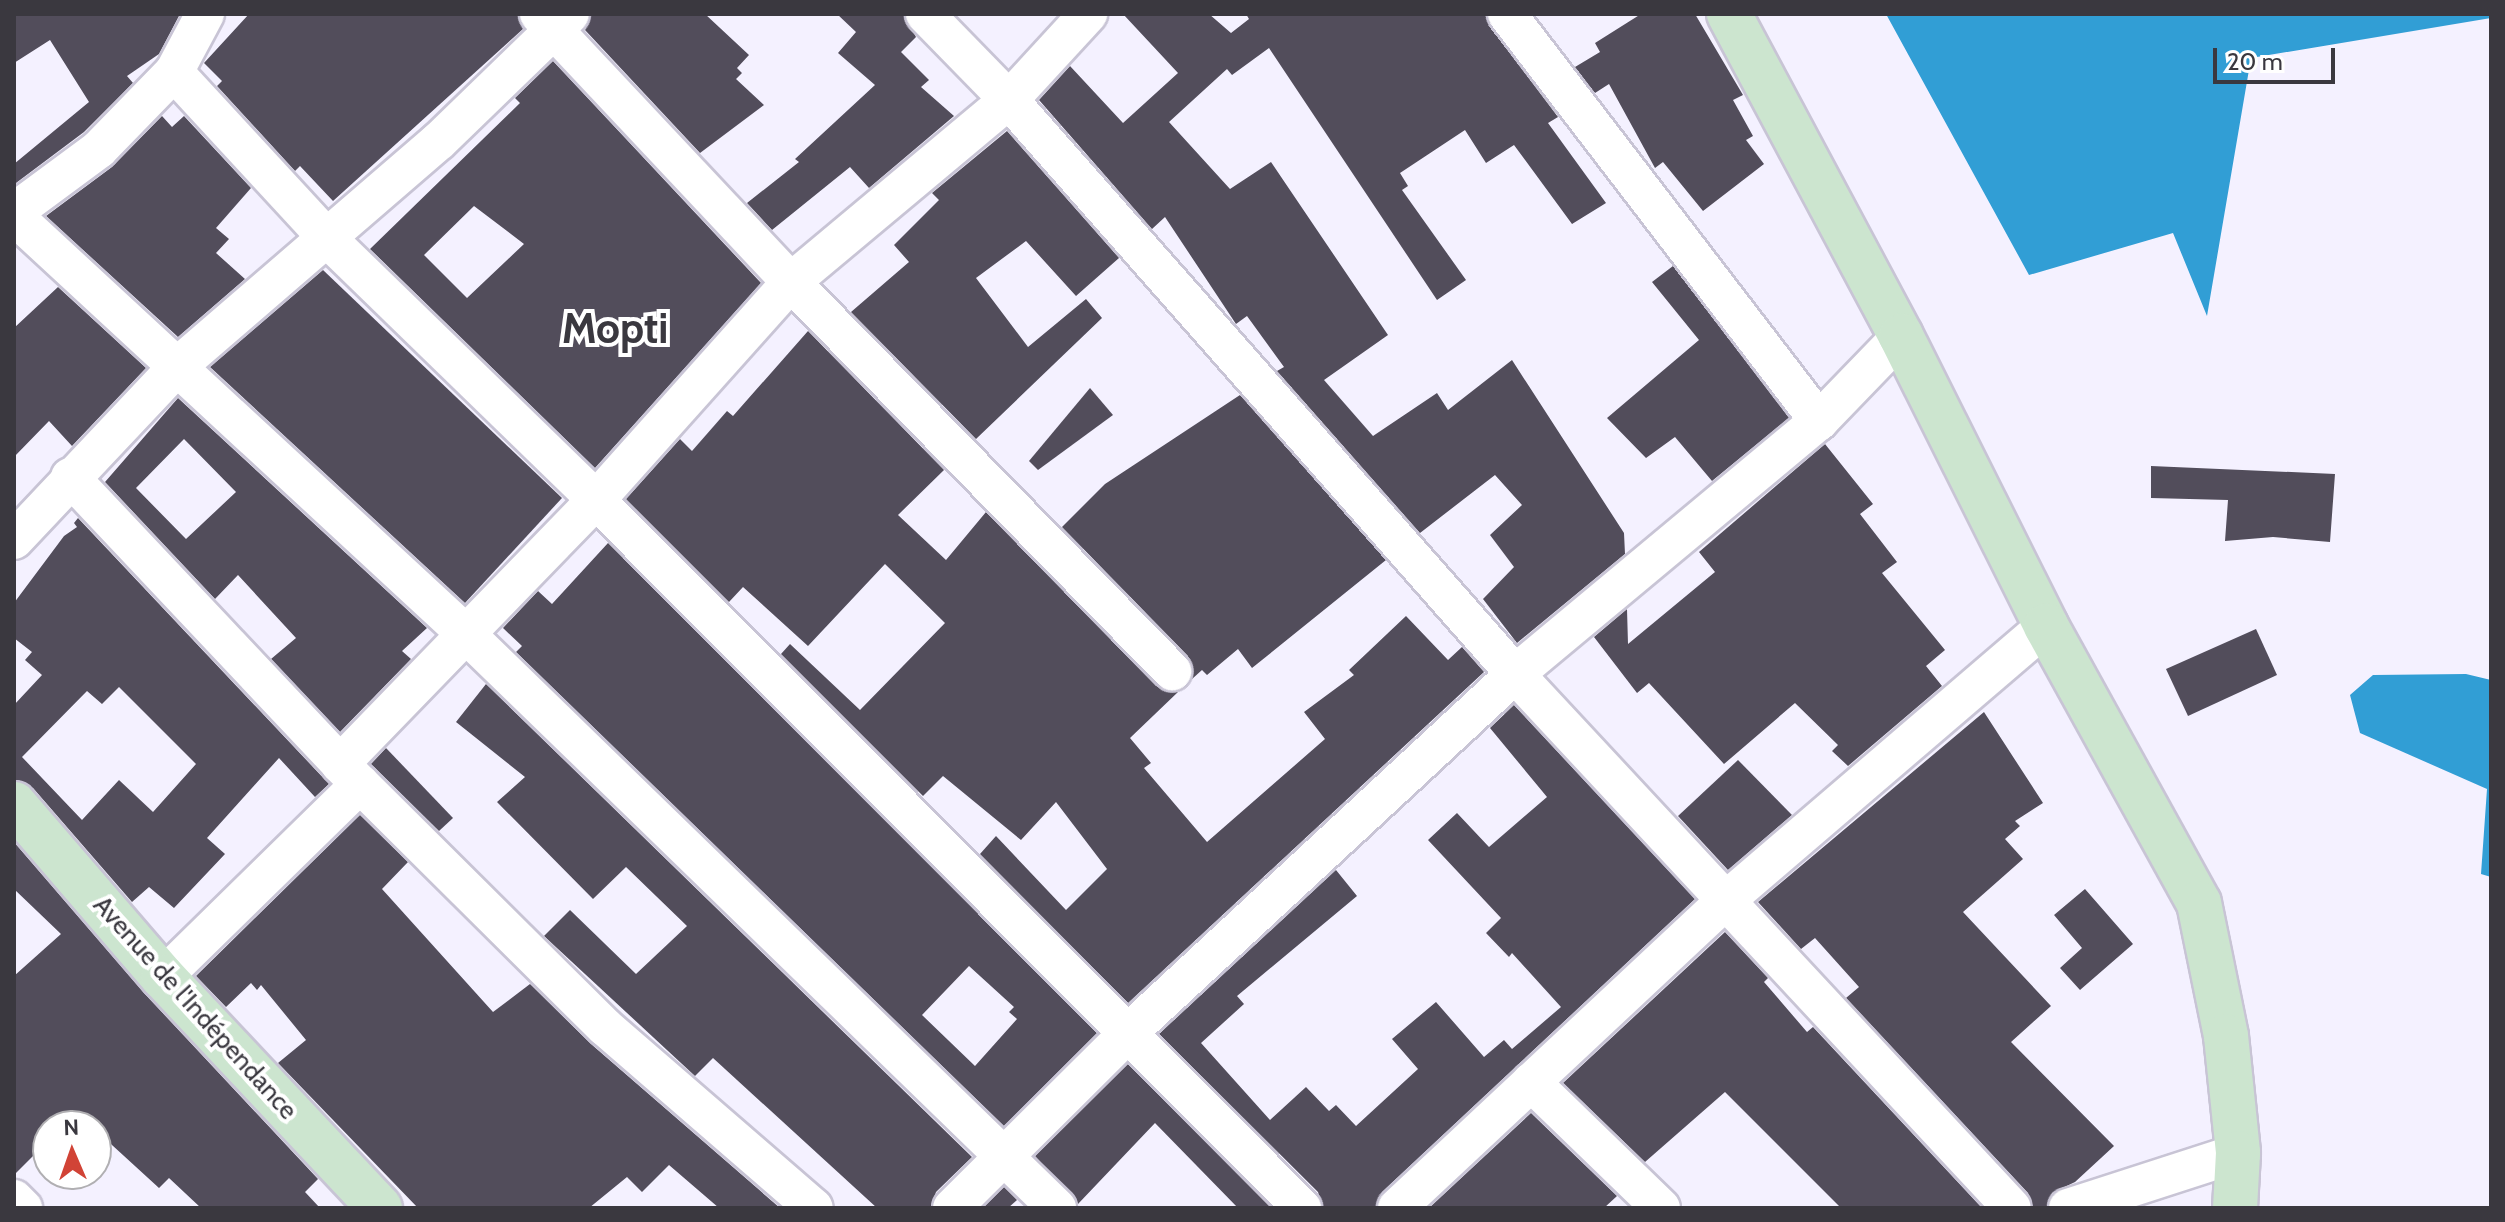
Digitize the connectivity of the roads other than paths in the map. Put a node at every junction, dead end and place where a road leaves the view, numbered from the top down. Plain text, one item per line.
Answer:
1 (205, 14) edge
2 (925, 14) edge
3 (1088, 14) edge
4 (1507, 14) edge
5 (1729, 14) edge
6 (555, 19) edge
7 (174, 72) junction
8 (1009, 100) junction
9 (14, 214) edge
10 (328, 239) junction
11 (791, 282) junction
12 (1901, 336) junction
13 (178, 366) junction
14 (1819, 421) junction
15 (70, 477) junction
16 (596, 500) junction
17 (14, 540) edge
18 (2046, 626) junction
19 (466, 634) junction
20 (1172, 671) dead end
21 (1515, 674) junction
22 (350, 774) junction
23 (14, 804) edge
24 (1724, 902) junction
25 (163, 977) junction
26 (1129, 1032) junction
27 (1531, 1082) junction
28 (2238, 1153) junction
29 (1003, 1156) junction
30 (14, 1199) edge
31 (23, 1208) edge
32 (380, 1208) edge
33 (814, 1208) edge
34 (952, 1208) edge
35 (1057, 1208) edge
36 (1302, 1208) edge
37 (1397, 1208) edge
38 (1661, 1208) edge
39 (2012, 1208) edge
40 (2068, 1208) edge
41 (2235, 1208) edge

1 - 7 street
2 - 8 street
3 - 8 street
4 - 14 street
5 - 12 main road
6 - 10 street
6 - 11 street
7 - 9 street
7 - 10 street
8 - 11 street
8 - 21 street
9 - 13 street
10 - 13 street
10 - 16 street
11 - 16 street
11 - 20 street
12 - 14 street
12 - 18 main road
13 - 15 street
13 - 19 street
14 - 21 street
15 - 17 street
15 - 22 street
16 - 19 street
16 - 26 street
18 - 24 street
18 - 28 main road
19 - 22 street
19 - 29 street
21 - 24 street
21 - 26 street
22 - 25 street
22 - 33 street
23 - 25 main road, Avenue de l'Indépendance
24 - 27 street
24 - 39 street
25 - 32 main road, Avenue de l'Indépendance
26 - 29 street
26 - 36 street
27 - 37 street
27 - 38 street
28 - 40 street
28 - 41 main road
29 - 34 street
29 - 35 street
30 - 31 street

